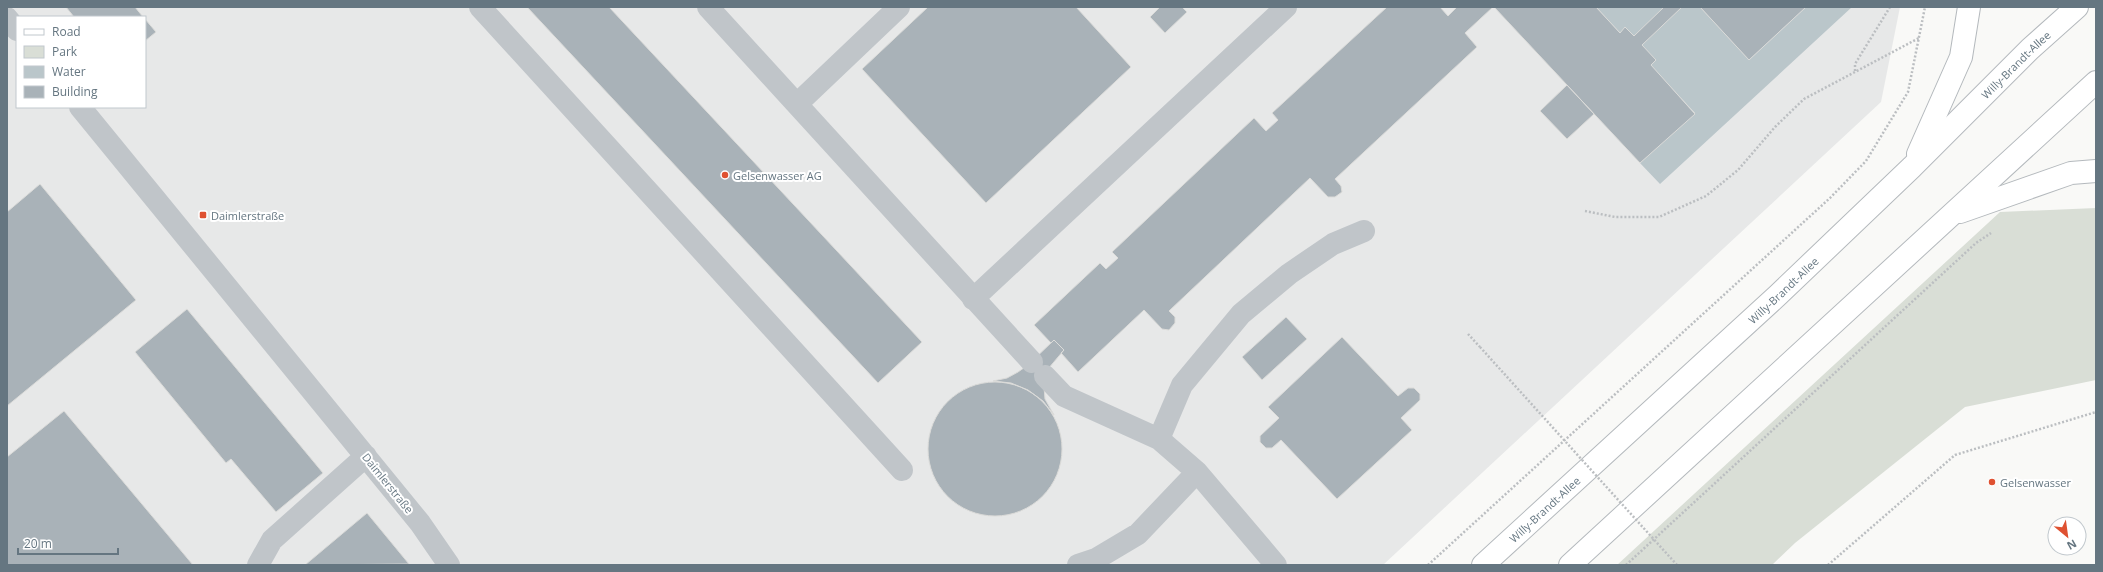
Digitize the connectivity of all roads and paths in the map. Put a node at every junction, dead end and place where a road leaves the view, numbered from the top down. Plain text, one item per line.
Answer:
1 (480, 7) edge
2 (708, 7) edge
3 (899, 7) edge
4 (1286, 7) edge
5 (1890, 7) edge
6 (1925, 7) edge
7 (1969, 7) edge
8 (2077, 7) edge
9 (7, 18) edge
10 (16, 29) edge
11 (1919, 38) junction
12 (1855, 71) junction
13 (2096, 82) edge
14 (797, 104) junction
15 (81, 108) edge
16 (1912, 167) junction
17 (2096, 171) edge
18 (1585, 211) dead end
19 (1952, 216) junction
20 (1995, 230) dead end
21 (1364, 231) dead end
22 (973, 299) junction
23 (1468, 334) dead end
24 (2096, 412) edge
25 (1158, 439) junction
26 (366, 456) junction
27 (902, 470) dead end
28 (1197, 472) junction
29 (258, 565) edge
30 (449, 565) edge
31 (1078, 565) edge
32 (1276, 565) edge
33 (1428, 565) edge
34 (1483, 565) edge
35 (1570, 565) edge
36 (1626, 565) edge
37 (1677, 565) edge
38 (1828, 565) edge

1 - 27 street
2 - 14 street
3 - 14 street
4 - 22 street
5 - 12 path
6 - 11 path
7 - 16 main road
8 - 16 main road, Willy-Brandt-Allee
9 - 10 street
11 - 12 path
11 - 33 path
12 - 18 path
13 - 19 main road
14 - 22 street
15 - 26 street, Daimlerstraße
16 - 34 main road, Willy-Brandt-Allee
17 - 19 main road
19 - 35 main road
20 - 36 path
21 - 25 street
22 - 25 street
23 - 37 path, bridge
24 - 38 path
25 - 28 street
26 - 29 street
26 - 30 street, Daimlerstraße
28 - 31 street
28 - 32 street

